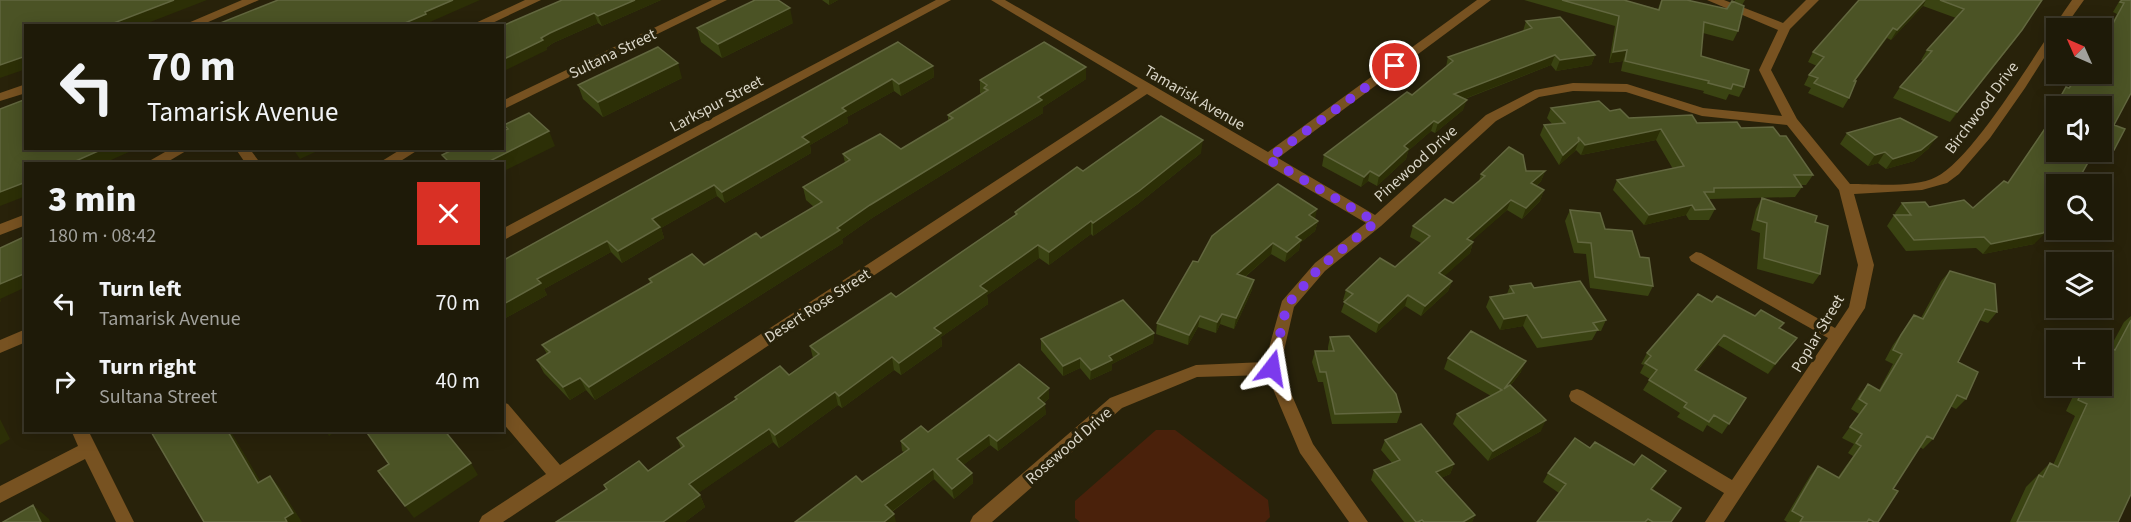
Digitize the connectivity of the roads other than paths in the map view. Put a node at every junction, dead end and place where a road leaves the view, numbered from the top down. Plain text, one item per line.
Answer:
1 (253, 0) edge
2 (536, 0) edge
3 (721, 0) edge
4 (945, 0) edge
5 (997, 0) edge
6 (1485, 0) edge
7 (1713, 0) edge
8 (1813, 0) edge
9 (2078, 0) edge
10 (2065, 18) edge
11 (192, 24) edge
12 (480, 24) edge
13 (1785, 28) junction
14 (2046, 46) edge
15 (1147, 88) junction
16 (24, 89) edge
17 (0, 98) edge
18 (504, 105) edge
19 (1791, 121) junction
20 (181, 150) edge
21 (243, 150) edge
22 (411, 150) edge
23 (1268, 159) junction
24 (155, 162) edge
25 (252, 162) edge
26 (388, 162) edge
27 (1846, 189) junction
28 (24, 220) edge
29 (1376, 222) junction
30 (0, 230) edge
31 (504, 235) edge
32 (1696, 257) dead end
33 (24, 336) edge
34 (1839, 337) junction
35 (0, 347) edge
36 (1272, 368) junction
37 (1578, 396) dead end
38 (504, 411) edge
39 (80, 432) edge
40 (88, 449) junction
41 (558, 476) junction
42 (1737, 491) junction
43 (0, 495) edge
44 (125, 522) edge
45 (488, 522) edge
46 (979, 522) edge
47 (1359, 522) edge
48 (1714, 522) edge

1 - 11 street
2 - 12 street
3 - 18 street, Sultana Street
4 - 31 street, Larkspur Street
5 - 15 street, Tamarisk Avenue
6 - 23 street
7 - 13 street
8 - 13 street, Poplar Street
9 - 10 street, Birchwood Drive
13 - 19 street, Poplar Street
14 - 27 street, Birchwood Drive
15 - 23 street, Tamarisk Avenue
15 - 41 street, Desert Rose Street
16 - 17 street
19 - 27 street, Poplar Street
19 - 29 street, Pinewood Drive
20 - 24 street
21 - 25 street
22 - 26 street
23 - 29 street, Tamarisk Avenue
27 - 34 street, Poplar Street
28 - 30 street
29 - 36 street, Pinewood Drive
32 - 34 street
33 - 35 street
34 - 42 street, Poplar Street
36 - 46 street, Rosewood Drive
36 - 47 street
37 - 42 street
38 - 41 street
39 - 40 street
40 - 43 street
40 - 44 street
41 - 45 street, Desert Rose Street
42 - 48 street, Poplar Street

